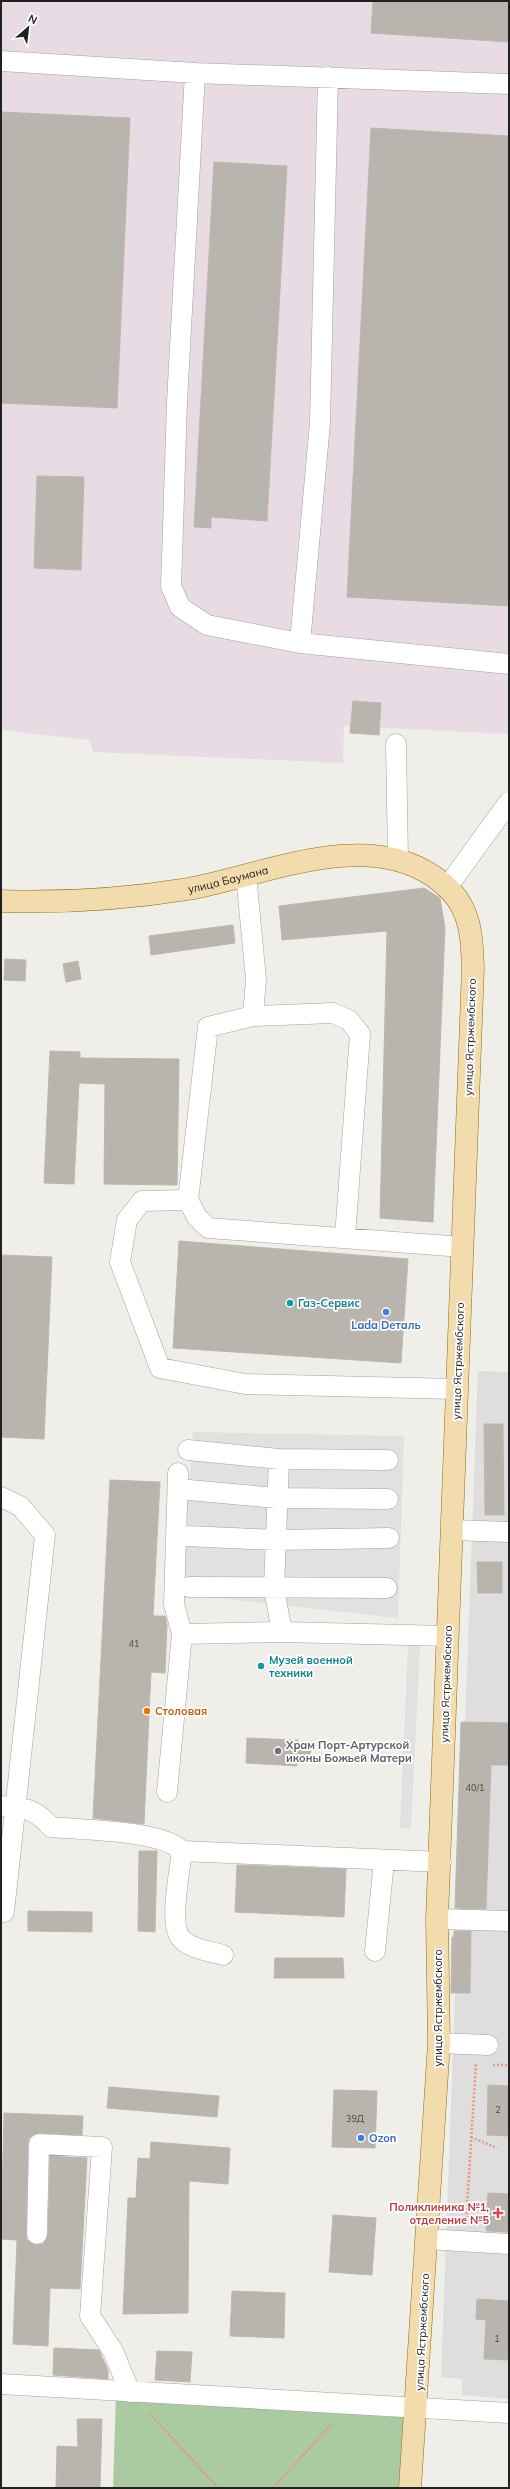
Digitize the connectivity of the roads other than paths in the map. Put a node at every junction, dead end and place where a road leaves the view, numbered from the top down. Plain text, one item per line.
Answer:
1 (1, 61) edge
2 (195, 73) junction
3 (328, 77) junction
4 (509, 84) edge
5 (300, 643) junction
6 (509, 664) edge
7 (396, 744) dead end
8 (509, 802) edge
9 (398, 859) junction
10 (246, 875) junction
11 (448, 886) junction
12 (1, 901) edge
13 (253, 1016) junction
14 (188, 1200) junction
15 (345, 1237) junction
16 (463, 1247) junction
17 (457, 1389) junction
18 (188, 1450) dead end
19 (279, 1459) junction
20 (388, 1460) dead end
21 (178, 1473) dead end
22 (189, 1490) dead end
23 (1, 1497) edge
24 (276, 1498) junction
25 (388, 1499) dead end
26 (452, 1530) junction
27 (509, 1532) edge
28 (185, 1536) dead end
29 (389, 1538) dead end
30 (276, 1540) junction
31 (189, 1587) dead end
32 (387, 1588) dead end
33 (274, 1589) junction
34 (282, 1632) junction
35 (182, 1634) junction
36 (448, 1636) junction
37 (167, 1792) dead end
38 (8, 1807) edge
39 (182, 1851) junction
40 (384, 1861) junction
41 (441, 1862) junction
42 (4, 1912) dead end
43 (437, 1919) junction
44 (509, 1921) edge
45 (376, 1951) dead end
46 (223, 1955) dead end
47 (439, 2043) junction
48 (488, 2045) road end
49 (37, 2234) dead end
50 (427, 2239) junction
51 (509, 2244) edge
52 (1, 2384) edge
53 (130, 2392) junction
54 (417, 2408) junction
55 (509, 2413) edge
56 (410, 2488) edge

1 - 2 lane
2 - 3 lane
2 - 5 lane
3 - 4 lane
3 - 5 lane
5 - 6 lane
7 - 9 lane
8 - 11 lane
9 - 10 main road, улица Баумана
9 - 11 main road, улица Баумана
10 - 12 main road, улица Баумана
10 - 13 lane
11 - 16 main road, улица Ястржембского
13 - 14 lane
13 - 15 lane
14 - 15 lane
14 - 17 lane
15 - 16 lane
16 - 17 main road, улица Ястржембского
17 - 26 main road, улица Ястржембского
18 - 19 lane
19 - 20 lane
19 - 24 lane
21 - 35 lane
22 - 24 lane
23 - 38 lane
24 - 25 lane
24 - 30 lane
26 - 27 lane
26 - 36 main road, улица Ястржембского
28 - 30 lane
29 - 30 lane
30 - 33 lane
31 - 33 lane
32 - 33 lane
33 - 34 lane
34 - 35 lane
34 - 36 lane
35 - 37 lane
36 - 41 main road, улица Ястржембского
38 - 39 lane
38 - 42 lane
39 - 40 lane
39 - 46 lane
40 - 41 lane
40 - 45 lane
41 - 43 main road, улица Ястржембского
43 - 44 lane
43 - 47 main road, улица Ястржембского
47 - 48 lane
47 - 50 main road, улица Ястржембского
49 - 53 lane
50 - 51 lane
50 - 54 main road, улица Ястржембского
52 - 53 lane
53 - 54 lane
54 - 55 lane
54 - 56 main road, улица Ястржембского

